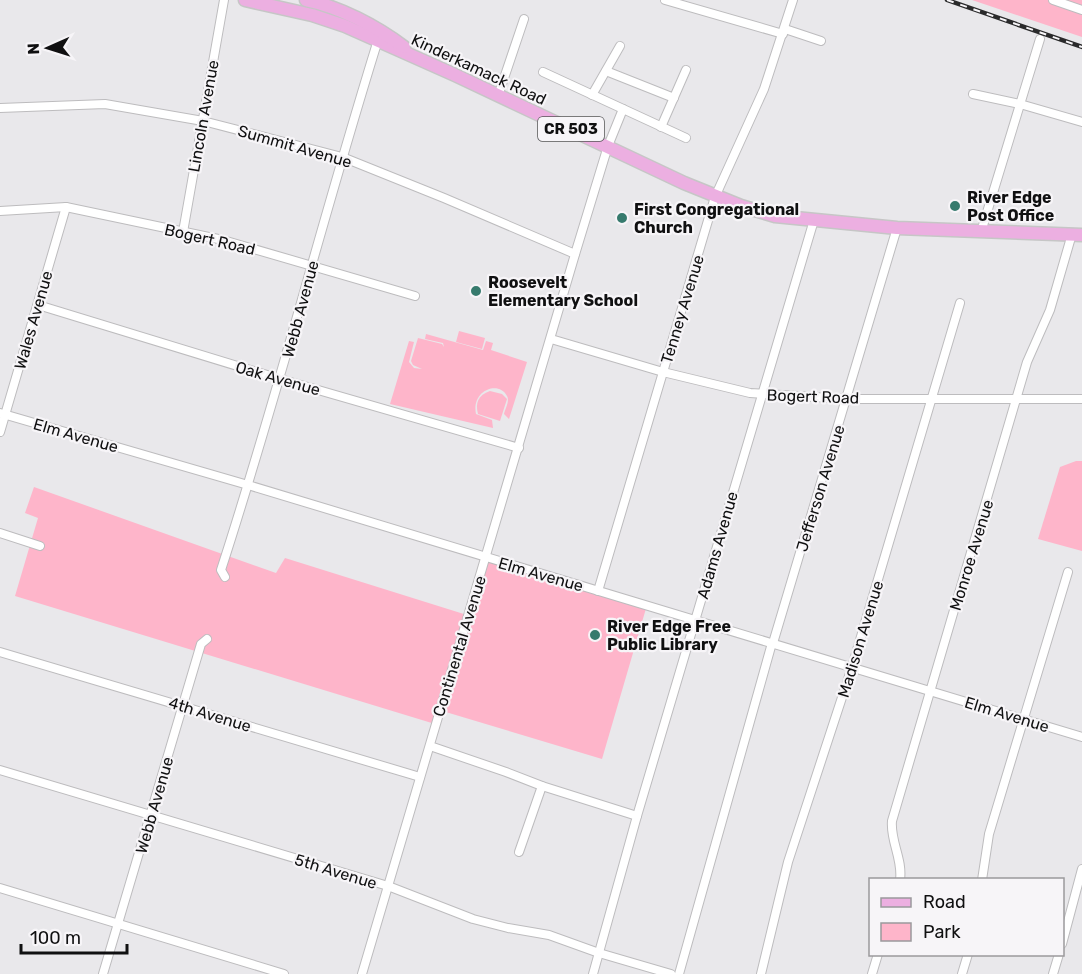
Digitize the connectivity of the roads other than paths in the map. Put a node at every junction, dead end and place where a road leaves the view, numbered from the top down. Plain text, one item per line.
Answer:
1 (224, 0) edge
2 (246, 0) edge
3 (333, 0) edge
4 (665, 0) edge
5 (793, 0) edge
6 (1053, 0) edge
7 (312, 1) edge
8 (1082, 10) edge
9 (347, 14) junction
10 (524, 19) dead end
11 (369, 26) junction
12 (784, 31) junction
13 (1040, 39) dead end
14 (378, 40) junction
15 (821, 41) dead end
16 (620, 46) dead end
17 (421, 59) junction
18 (686, 70) dead end
19 (606, 71) junction
20 (543, 72) dead end
21 (973, 94) dead end
22 (592, 95) junction
23 (498, 96) junction
24 (674, 98) junction
25 (1020, 104) junction
26 (0, 108) edge
27 (623, 109) junction
28 (203, 121) junction
29 (1082, 122) edge
30 (661, 127) junction
31 (686, 138) dead end
32 (609, 146) junction
33 (342, 158) junction
34 (716, 196) junction
35 (66, 207) junction
36 (0, 212) edge
37 (813, 220) junction
38 (897, 228) junction
39 (183, 232) junction
40 (981, 232) junction
41 (1077, 234) edge
42 (575, 254) junction
43 (312, 265) junction
44 (415, 296) dead end
45 (960, 303) dead end
46 (38, 305) junction
47 (551, 339) junction
48 (663, 372) junction
49 (280, 379) junction
50 (762, 394) junction
51 (933, 398) junction
52 (846, 399) junction
53 (1082, 399) edge
54 (1016, 400) junction
55 (3, 413) edge
56 (0, 432) edge
57 (519, 448) junction
58 (249, 485) junction
59 (0, 533) edge
60 (40, 546) dead end
61 (486, 558) junction
62 (1068, 573) dead end
63 (225, 577) dead end
64 (598, 591) junction
65 (696, 620) junction
66 (207, 639) dead end
67 (773, 643) junction
68 (0, 652) edge
69 (852, 667) junction
70 (930, 691) junction
71 (183, 706) junction
72 (1024, 720) junction
73 (1082, 737) edge
74 (430, 746) junction
75 (0, 770) edge
76 (420, 777) junction
77 (542, 786) junction
78 (151, 815) junction
79 (638, 816) junction
80 (519, 852) dead end
81 (1082, 869) edge
82 (900, 878) edge
83 (982, 878) edge
84 (388, 886) junction
85 (0, 888) edge
86 (119, 924) junction
87 (1064, 936) edge
88 (599, 953) junction
89 (877, 956) edge
90 (967, 956) edge
91 (1058, 956) edge
92 (103, 974) edge
93 (284, 974) edge
94 (362, 974) edge
95 (593, 974) edge
96 (671, 974) edge
97 (679, 974) edge
98 (761, 974) edge
99 (872, 974) edge
100 (962, 974) edge
101 (1053, 974) edge

1 - 28 street, Lincoln Avenue
2 - 14 main road, Kinderkamack Road / CR 503
3 - 9 main road
4 - 12 street
5 - 12 street, Tenney Avenue
6 - 8 street
7 - 9 main road
9 - 11 main road
10 - 23 street
11 - 14 main road
11 - 17 main road
12 - 15 street
12 - 34 street, Tenney Avenue
13 - 25 street
14 - 17 main road, Kinderkamack Road / CR 503
14 - 33 street, Webb Avenue
16 - 19 street
17 - 23 main road, Kinderkamack Road / CR 503
18 - 24 street
19 - 22 street
19 - 24 street
20 - 22 street
21 - 25 street
22 - 27 street
23 - 32 main road, Kinderkamack Road / CR 503
24 - 30 street
25 - 29 street
25 - 40 street
26 - 28 street, Summit Avenue
27 - 30 street
27 - 32 street, Continental Avenue
28 - 33 street, Summit Avenue
28 - 39 street, Lincoln Avenue
30 - 31 street
32 - 34 main road, Kinderkamack Road / CR 503
32 - 42 street, Continental Avenue
33 - 42 street, Summit Avenue
33 - 43 street, Webb Avenue
34 - 37 main road, Kinderkamack Road / CR 503
34 - 48 street, Tenney Avenue
35 - 36 street, Bogert Road
35 - 39 street, Bogert Road
35 - 46 street, Wales Avenue
37 - 38 main road, Kinderkamack Road / CR 503
37 - 50 street, Adams Avenue
38 - 40 main road, Kinderkamack Road / CR 503
38 - 52 street, Jefferson Avenue
39 - 43 street, Bogert Road
40 - 41 main road, Kinderkamack Road / CR 503
41 - 54 street, Monroe Avenue
42 - 47 street, Continental Avenue
43 - 44 street, Bogert Road
43 - 49 street, Webb Avenue
45 - 51 street, Madison Avenue
46 - 49 street, Oak Avenue
46 - 55 street, Wales Avenue
47 - 48 street, Bogert Road
47 - 57 street, Continental Avenue
48 - 50 street, Bogert Road
48 - 64 street, Tenney Avenue
49 - 57 street, Oak Avenue
49 - 58 street, Webb Avenue
50 - 52 street, Bogert Road
50 - 65 street, Adams Avenue
51 - 52 street, Bogert Road
51 - 54 street, Bogert Road
51 - 69 street, Madison Avenue
52 - 67 street, Jefferson Avenue
53 - 54 street, Bogert Road
54 - 70 street, Monroe Avenue
55 - 56 street, Wales Avenue
55 - 58 street, Elm Avenue
57 - 61 street, Continental Avenue
58 - 61 street, Elm Avenue
58 - 63 street, Webb Avenue
59 - 60 street
61 - 64 street, Elm Avenue
61 - 74 street, Continental Avenue
62 - 72 street
64 - 65 street, Elm Avenue
65 - 67 street, Elm Avenue
65 - 79 street, Adams Avenue
66 - 71 street, Webb Avenue
67 - 69 street, Elm Avenue
67 - 97 street, Jefferson Avenue
68 - 71 street, 4th Avenue
69 - 70 street, Elm Avenue
69 - 98 street, Madison Avenue
70 - 72 street, Elm Avenue
70 - 82 street, Monroe Avenue
71 - 76 street, 4th Avenue
71 - 78 street, Webb Avenue
72 - 73 street, Elm Avenue
72 - 83 street
74 - 76 street, Continental Avenue
74 - 77 street
75 - 78 street, 5th Avenue
76 - 84 street, Continental Avenue
77 - 79 street
77 - 80 street
78 - 84 street, 5th Avenue
78 - 86 street, Webb Avenue
79 - 88 street, Adams Avenue
81 - 87 street
84 - 88 street, 5th Avenue
84 - 94 street, Continental Avenue
85 - 86 street
86 - 92 street, Webb Avenue
86 - 93 street
88 - 95 street, Adams Avenue
88 - 96 street, 5th Avenue
89 - 99 street
90 - 100 street
91 - 101 street

